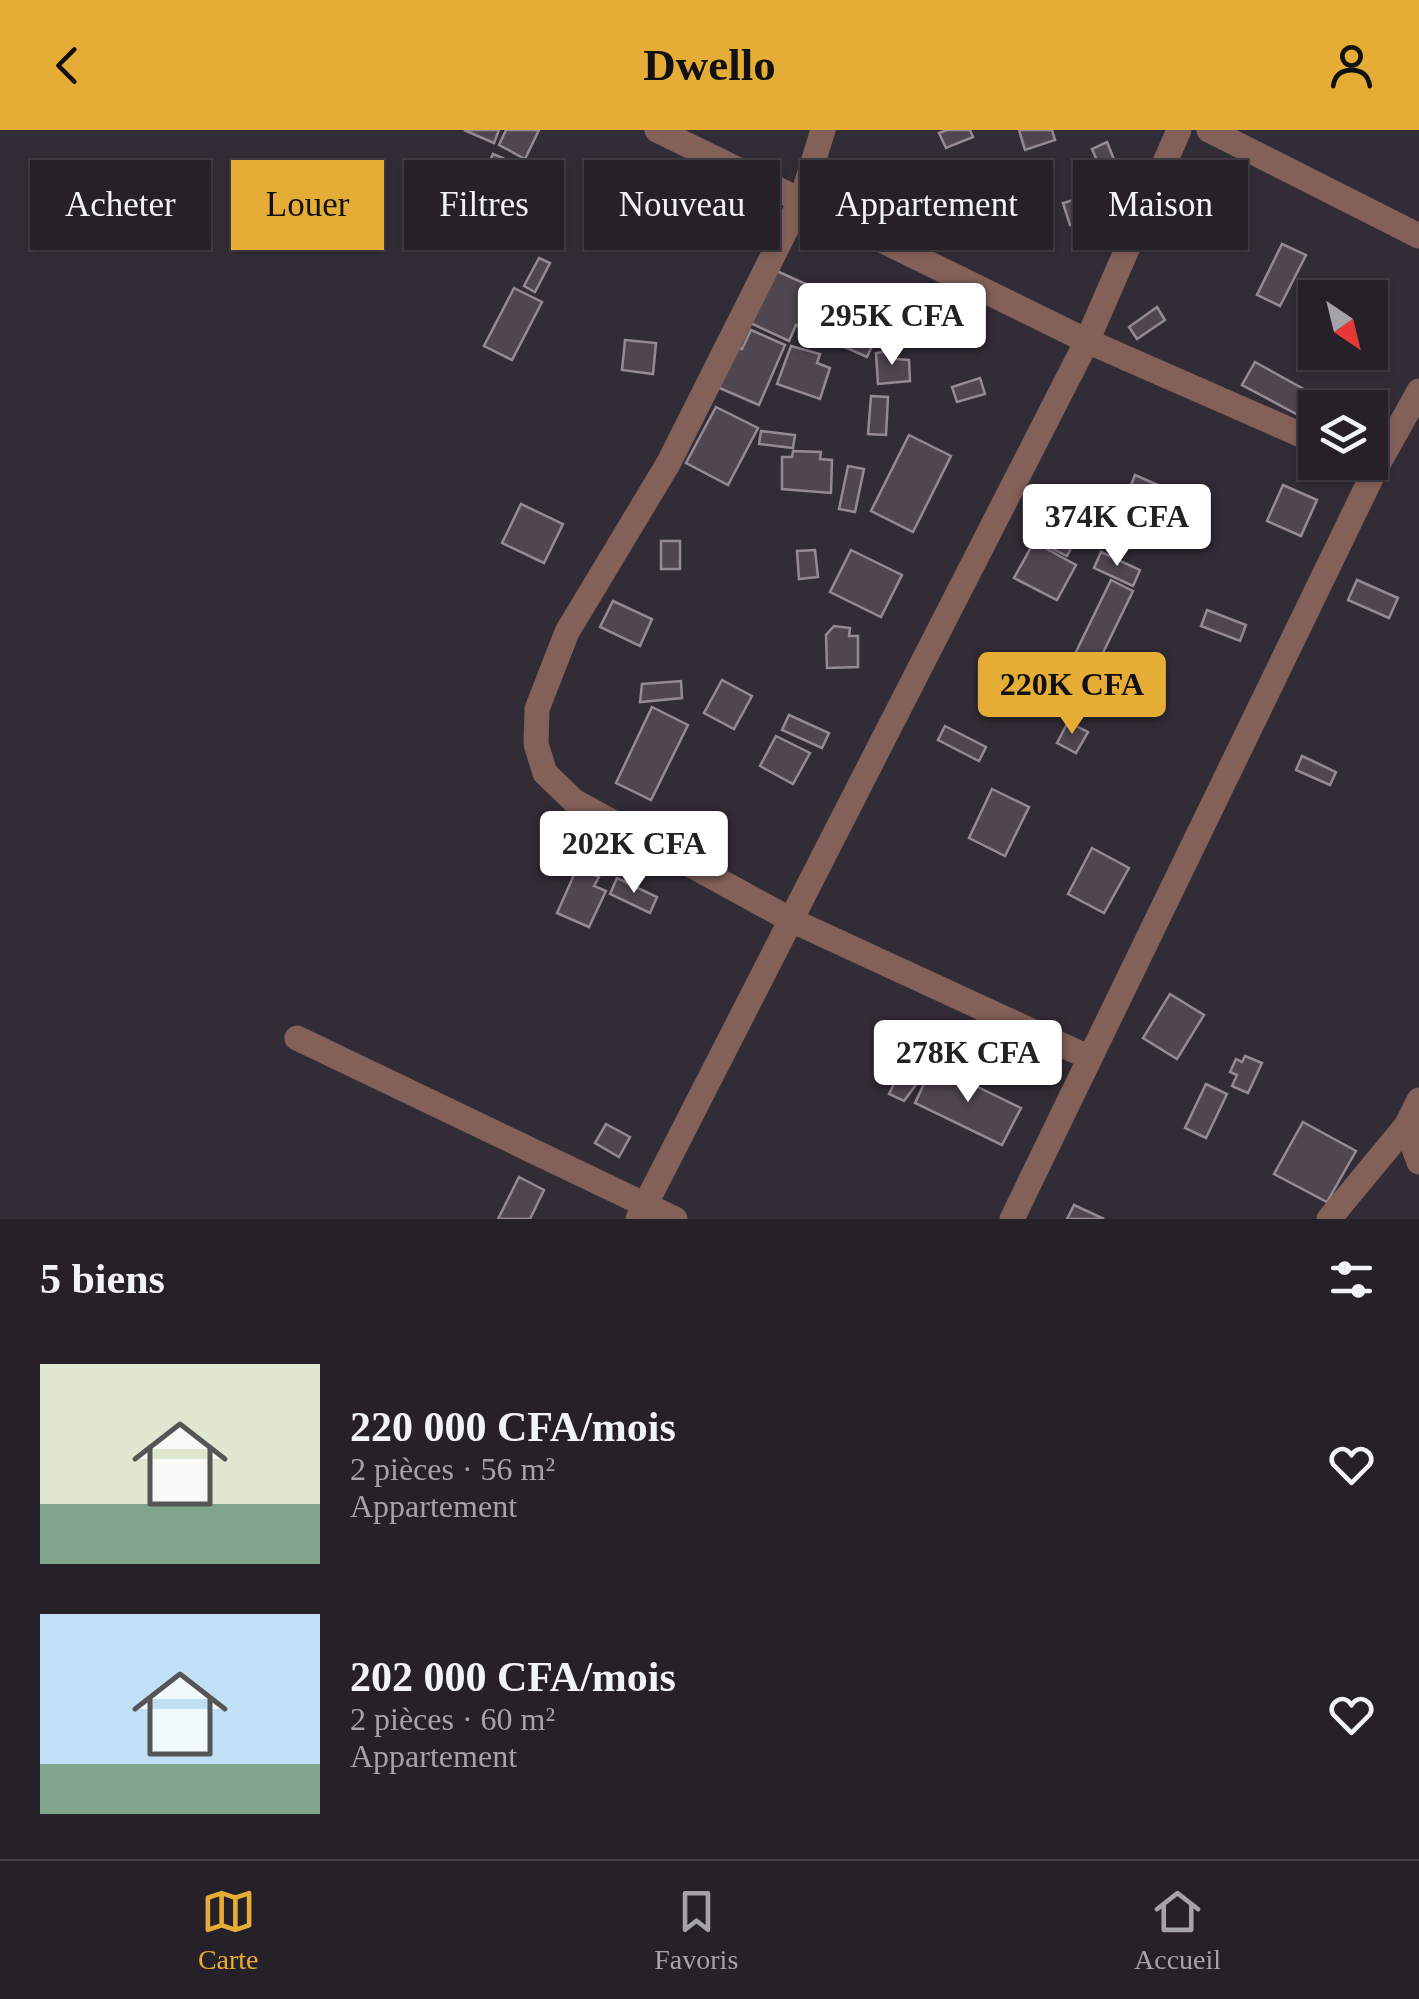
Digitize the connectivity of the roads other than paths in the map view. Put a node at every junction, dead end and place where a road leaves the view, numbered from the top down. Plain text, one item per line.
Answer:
1 (657, 130) edge
2 (824, 130) edge
3 (1179, 130) edge
4 (1209, 130) edge
5 (814, 160) edge
6 (800, 197) edge
7 (800, 202) edge
8 (1419, 236) edge
9 (905, 250) edge
10 (1087, 342) junction
11 (1419, 390) edge
12 (1298, 434) edge
13 (1388, 437) edge
14 (1363, 480) edge
15 (792, 920) junction
16 (297, 1038) dead end
17 (1088, 1057) junction
18 (1419, 1100) edge
19 (1406, 1126) junction
20 (1419, 1162) edge
21 (642, 1211) edge
22 (675, 1219) edge
23 (1012, 1219) edge
24 (1329, 1219) edge

1 - 6 street
2 - 5 street
3 - 10 street
4 - 8 street
7 - 15 street
9 - 10 street
10 - 12 street
10 - 15 street
11 - 13 street
14 - 17 street
15 - 17 street
15 - 21 street
16 - 21 street
17 - 23 street
18 - 19 street
19 - 20 street
19 - 24 street
21 - 22 street

